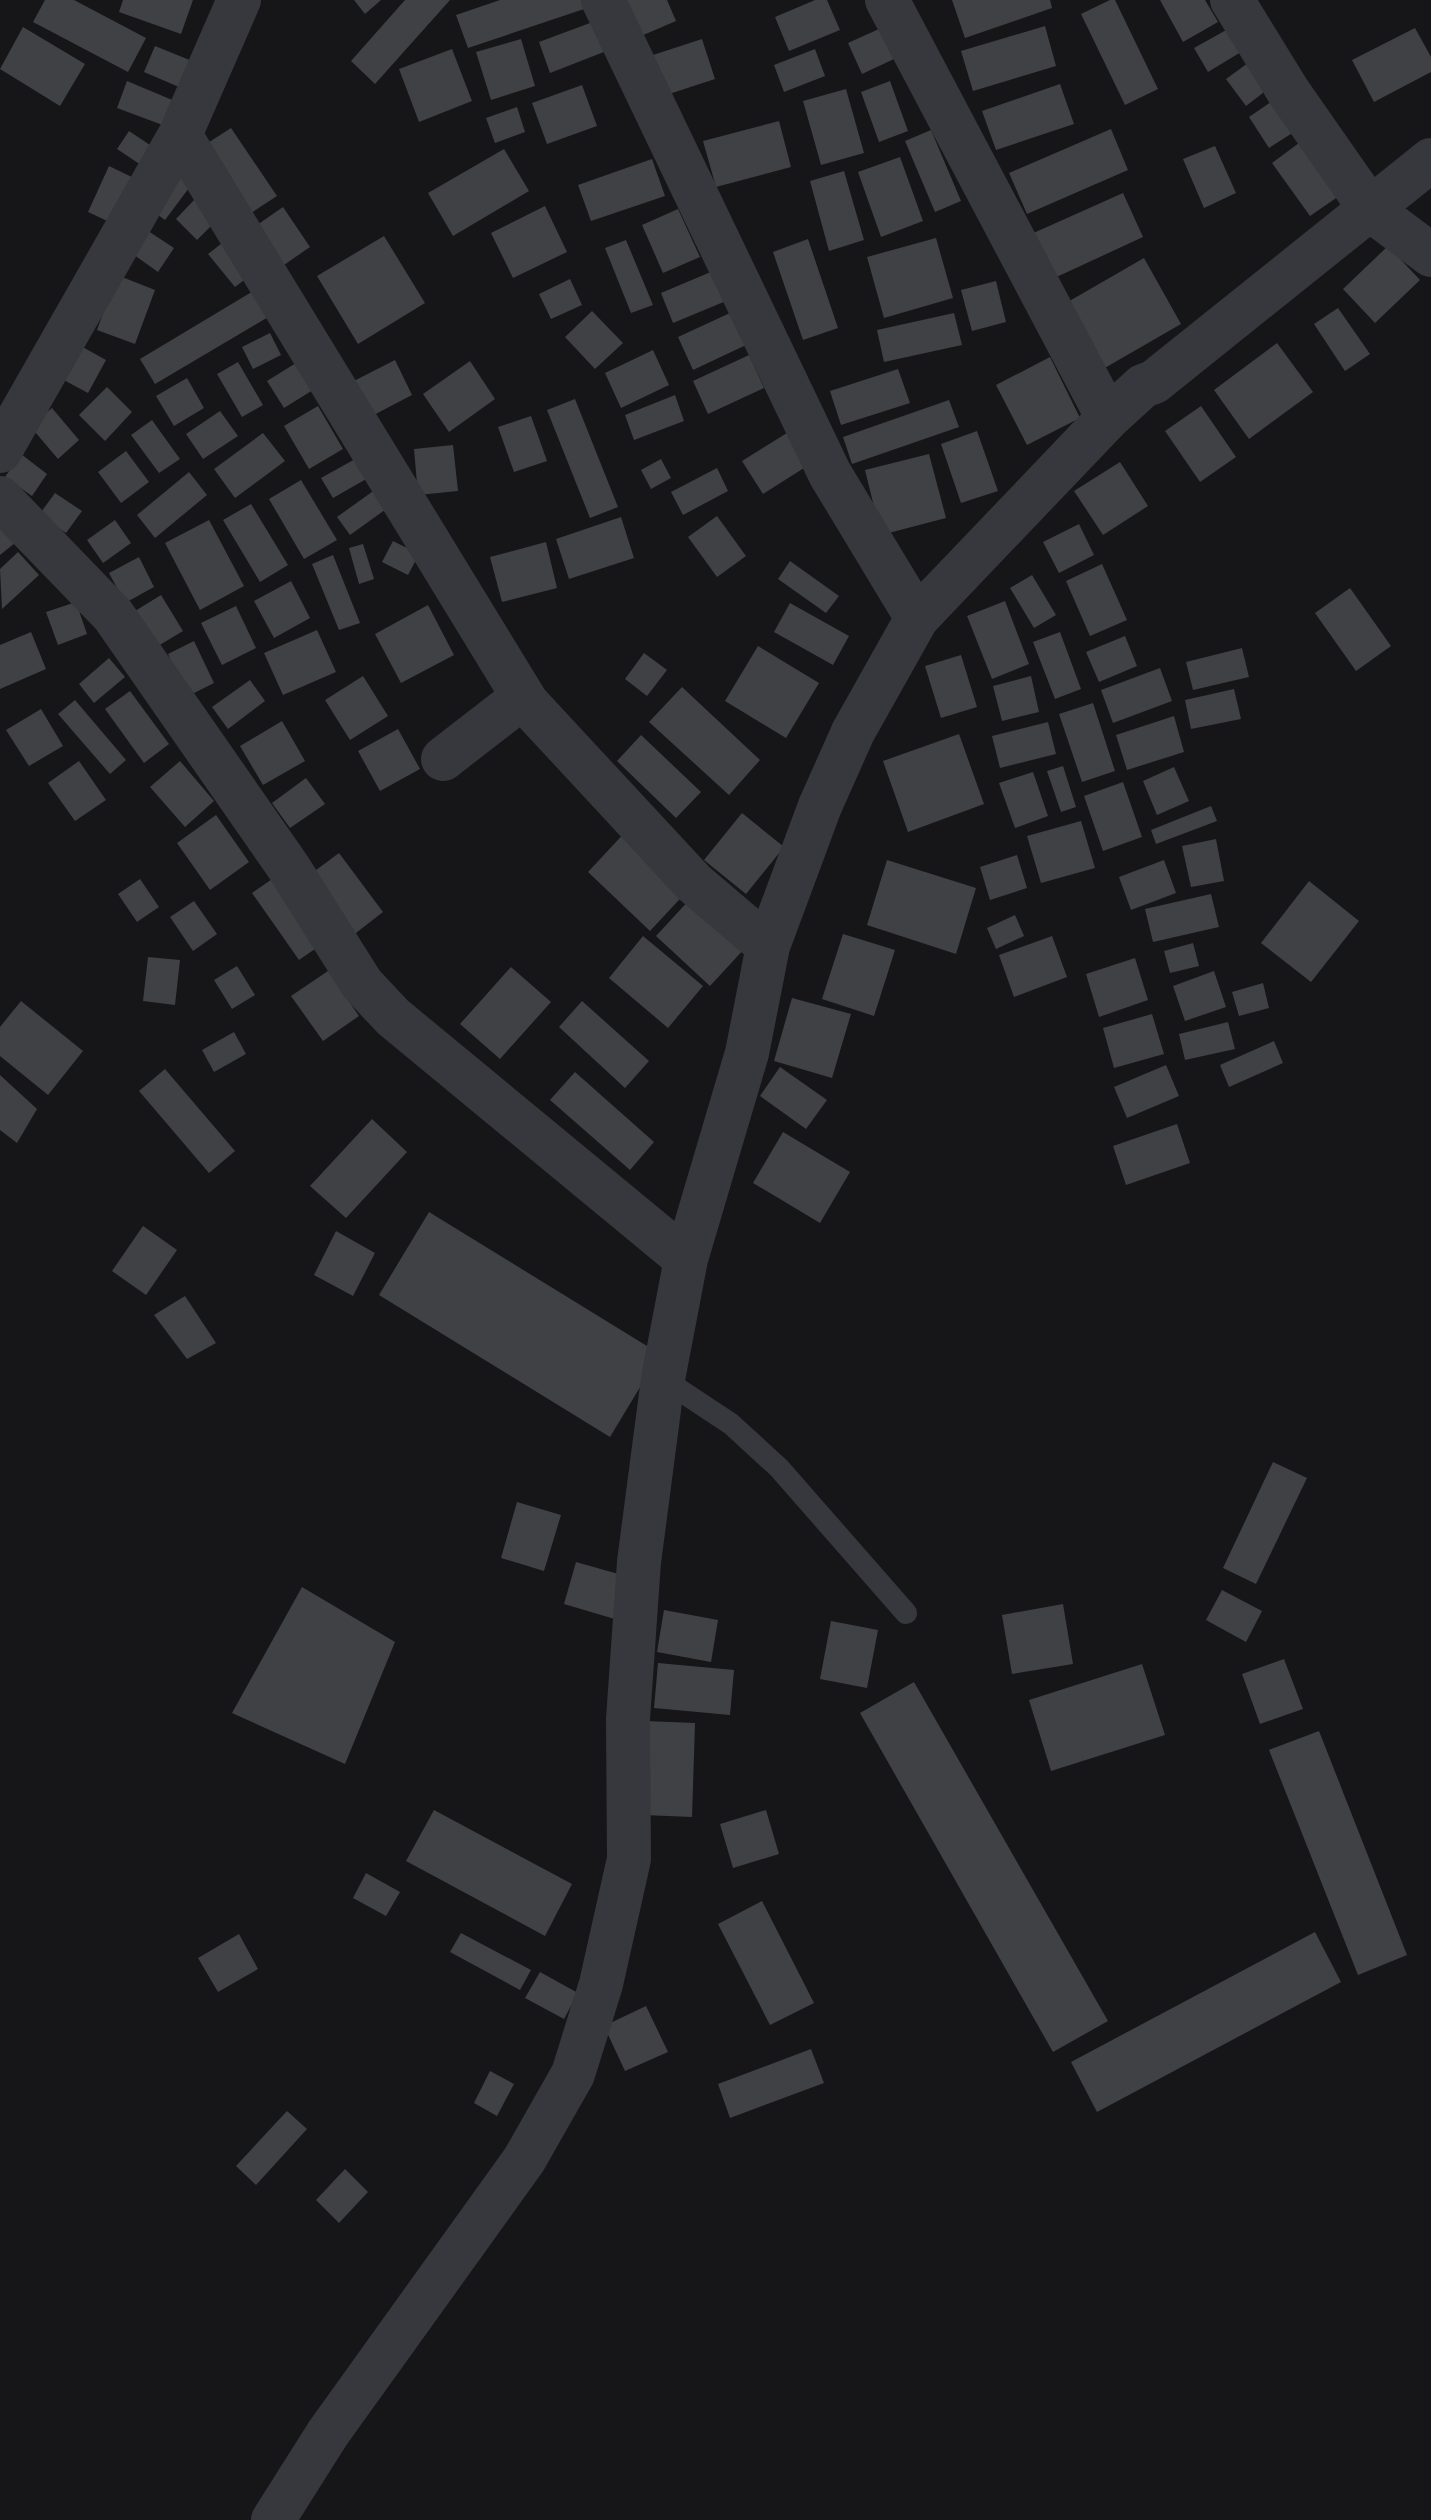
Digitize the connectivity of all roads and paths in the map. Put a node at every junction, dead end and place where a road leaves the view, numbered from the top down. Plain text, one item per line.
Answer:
1 (239, 0) edge
2 (603, 0) edge
3 (887, 0) edge
4 (1232, 0) edge
5 (180, 135) junction
6 (1431, 160) edge
7 (1371, 210) junction
8 (1431, 255) edge
9 (1108, 418) junction
10 (0, 451) edge
11 (0, 498) edge
12 (917, 618) junction
13 (529, 705) junction
14 (443, 759) dead end
15 (768, 946) junction
16 (686, 1259) junction
17 (663, 1379) junction
18 (906, 1613) dead end
19 (273, 2520) edge

1 - 5 street
2 - 12 street
3 - 9 street
4 - 7 street
5 - 10 street
5 - 13 street
6 - 7 street
7 - 8 street
7 - 9 street
9 - 12 street
11 - 16 street
12 - 15 street
13 - 14 street
13 - 15 street
15 - 16 street
16 - 17 street
17 - 18 lane
17 - 19 street

